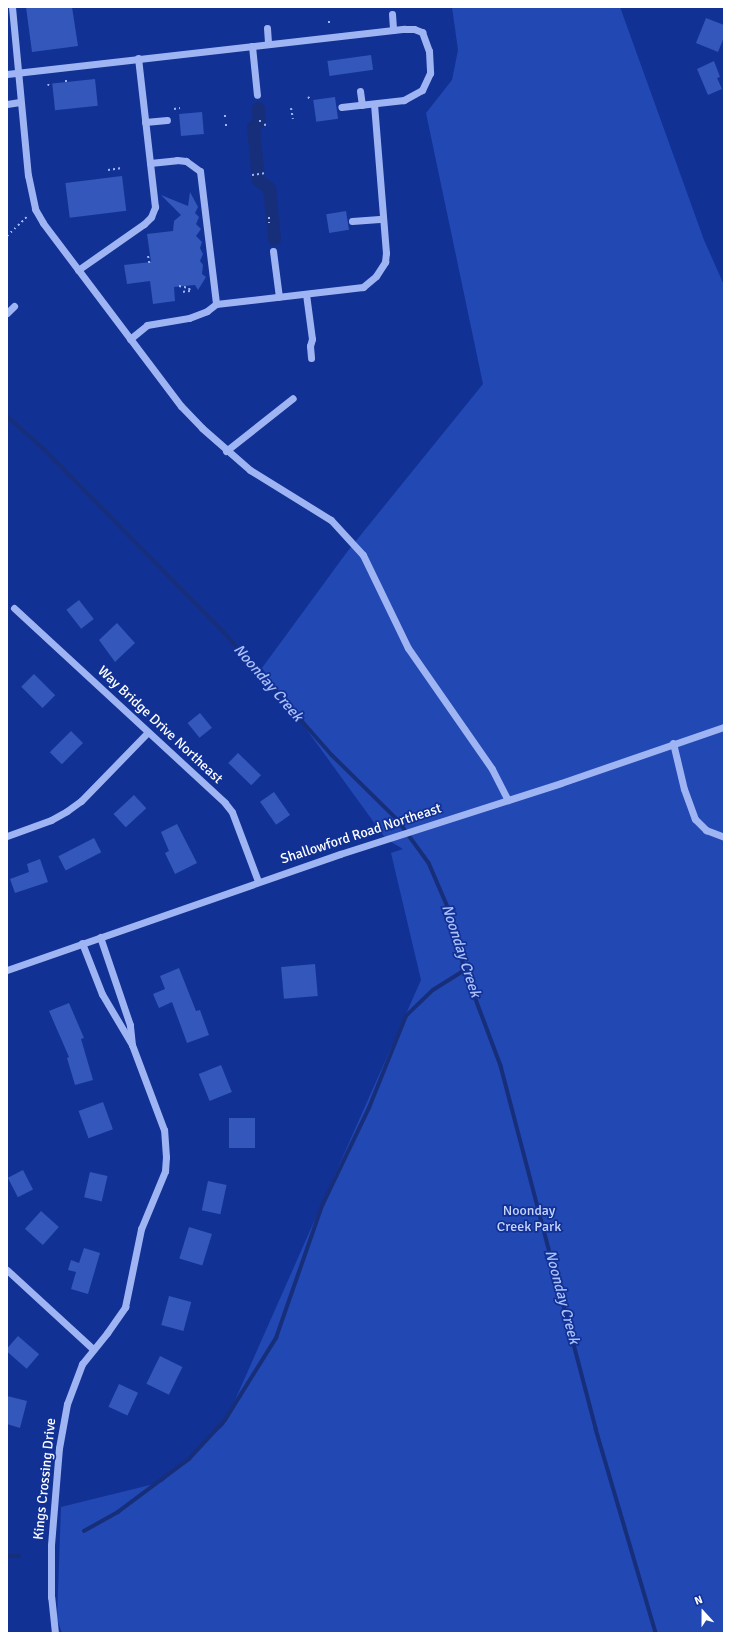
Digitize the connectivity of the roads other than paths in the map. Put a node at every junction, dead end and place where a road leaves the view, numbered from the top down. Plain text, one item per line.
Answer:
1 (12, 7) edge
2 (392, 14) dead end
3 (267, 28) dead end
4 (393, 30) junction
5 (268, 44) junction
6 (252, 46) junction
7 (138, 58) junction
8 (18, 73) junction
9 (7, 74) edge
10 (360, 91) dead end
11 (256, 95) dead end
12 (20, 102) junction
13 (7, 104) edge
14 (374, 104) junction
15 (362, 106) junction
16 (341, 107) dead end
17 (167, 120) dead end
18 (145, 122) junction
19 (150, 162) junction
20 (383, 218) junction
21 (352, 221) dead end
22 (273, 251) dead end
23 (78, 270) junction
24 (306, 294) junction
25 (279, 297) junction
26 (216, 304) junction
27 (14, 306) dead end
28 (7, 313) edge
29 (130, 338) junction
30 (311, 358) dead end
31 (293, 398) dead end
32 (226, 451) junction
33 (14, 608) dead end
34 (724, 727) edge
35 (148, 732) junction
36 (673, 743) junction
37 (508, 800) junction
38 (7, 836) edge
39 (724, 837) edge
40 (258, 881) junction
41 (100, 937) junction
42 (82, 943) junction
43 (7, 970) edge
44 (132, 1045) junction
45 (7, 1270) edge
46 (93, 1349) junction
47 (55, 1633) edge

1 - 8 street
2 - 4 street
3 - 5 street
4 - 5 street
4 - 14 street
5 - 6 street
6 - 7 street
6 - 11 street
7 - 8 street
7 - 18 street
8 - 9 street
8 - 12 street
10 - 15 street
12 - 13 street
12 - 23 street
14 - 15 street
14 - 20 street
15 - 16 street
17 - 18 street
18 - 19 street
19 - 23 street
19 - 26 street
20 - 21 street
20 - 24 street
22 - 25 street
23 - 29 street
24 - 25 street
24 - 30 street
25 - 26 street
26 - 29 street
27 - 28 street
29 - 32 street
31 - 32 street
32 - 37 street
33 - 35 street, Way Bridge Drive Northeast
34 - 36 street, Shallowford Road Northeast
35 - 38 street
35 - 40 street, Way Bridge Drive Northeast
36 - 37 street, Shallowford Road Northeast
36 - 39 street
37 - 40 street, Shallowford Road Northeast
40 - 41 street, Shallowford Road Northeast
41 - 42 street, Shallowford Road Northeast
41 - 44 street, Kings Crossing Drive
42 - 43 street, Shallowford Road Northeast
42 - 44 street, Kings Crossing Drive
44 - 46 street, Kings Crossing Drive
45 - 46 street
46 - 47 street, Kings Crossing Drive

